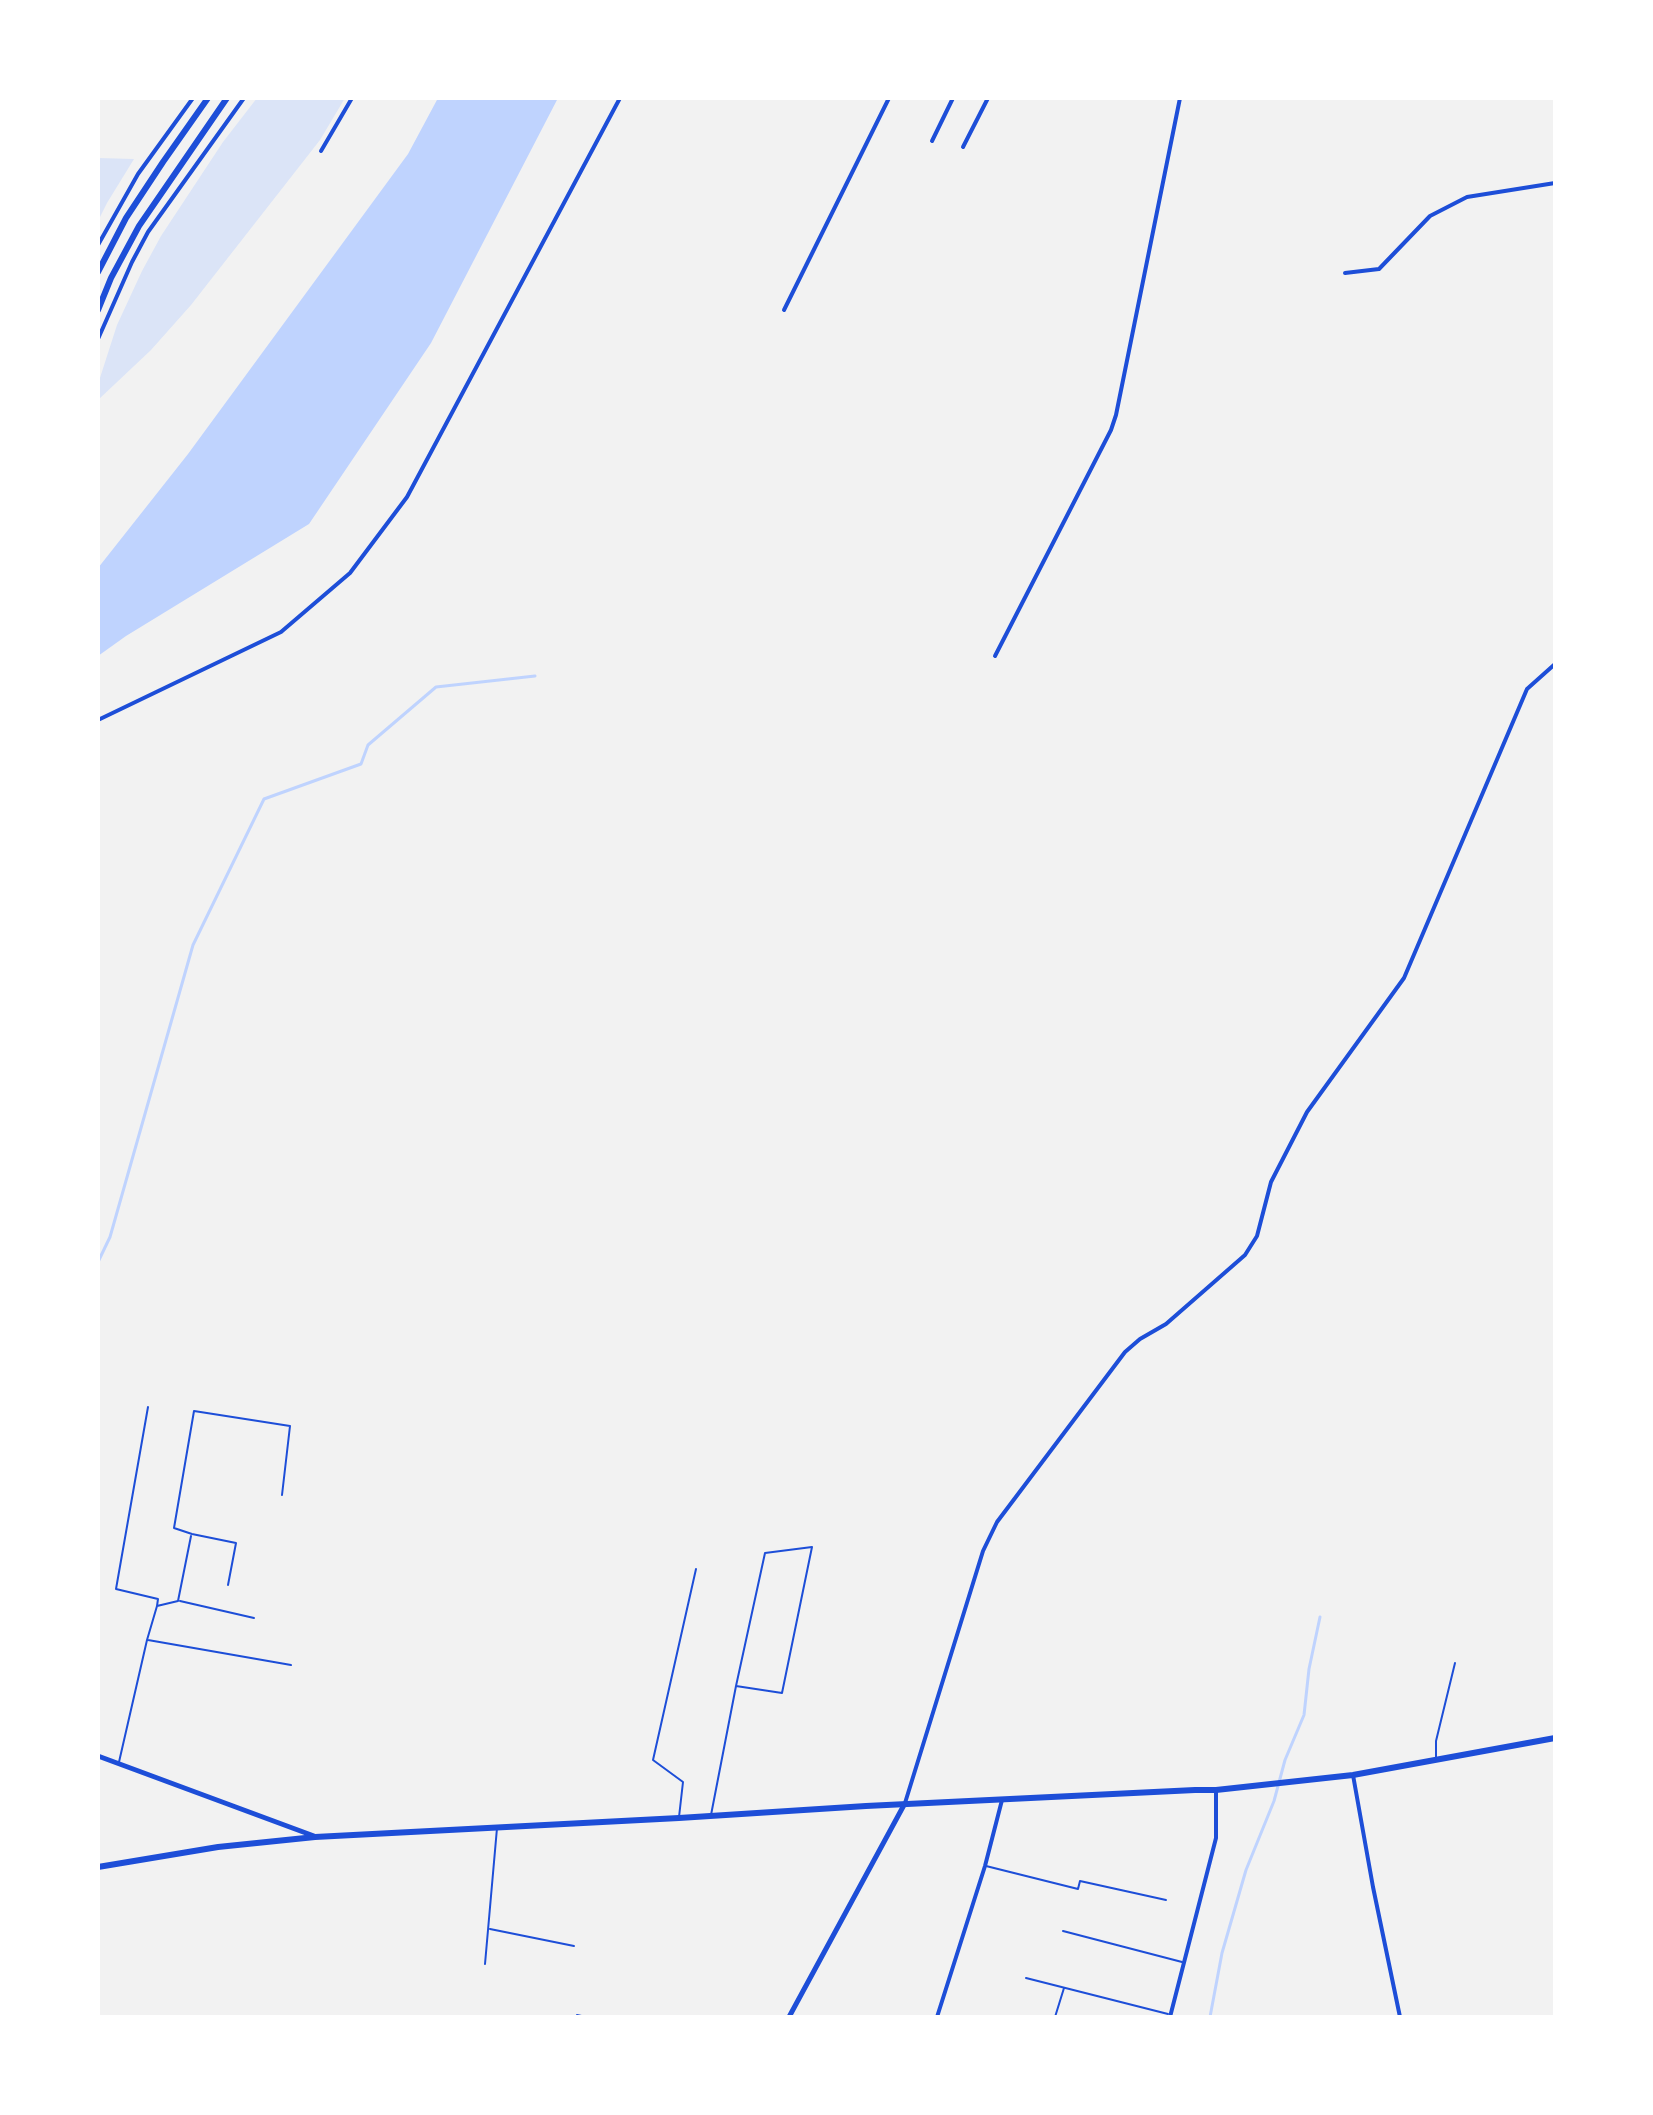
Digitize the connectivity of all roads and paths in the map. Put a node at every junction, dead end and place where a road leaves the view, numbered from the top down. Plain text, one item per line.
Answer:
1 (193, 98) edge
2 (208, 98) edge
3 (227, 98) edge
4 (244, 98) edge
5 (352, 98) edge
6 (620, 98) edge
7 (889, 98) edge
8 (953, 98) edge
9 (988, 98) edge
10 (1180, 98) edge
11 (932, 141) dead end
12 (963, 147) dead end
13 (321, 151) dead end
14 (1555, 183) edge
15 (98, 245) edge
16 (98, 272) edge
17 (1345, 273) dead end
18 (98, 310) edge
19 (784, 310) dead end
20 (98, 339) edge
21 (995, 656) dead end
22 (1555, 664) edge
23 (98, 720) edge
24 (148, 1407) dead end
25 (282, 1495) dead end
26 (192, 1534) junction
27 (696, 1569) dead end
28 (228, 1585) dead end
29 (178, 1601) junction
30 (157, 1606) junction
31 (254, 1618) dead end
32 (147, 1640) junction
33 (1455, 1663) dead end
34 (291, 1665) dead end
35 (736, 1686) junction
36 (1555, 1738) edge
37 (98, 1756) edge
38 (1436, 1760) junction
39 (119, 1763) junction
40 (1353, 1775) junction
41 (1216, 1790) junction
42 (1002, 1800) junction
43 (904, 1805) junction
44 (711, 1816) junction
45 (679, 1818) junction
46 (497, 1827) junction
47 (315, 1837) junction
48 (985, 1866) junction
49 (98, 1867) edge
50 (1166, 1900) dead end
51 (489, 1928) junction
52 (1063, 1931) dead end
53 (574, 1946) dead end
54 (1185, 1963) junction
55 (485, 1964) dead end
56 (1026, 1978) dead end
57 (1064, 1988) junction
58 (577, 2015) edge
59 (1170, 2016) edge
60 (586, 2017) edge
61 (789, 2017) edge
62 (937, 2017) edge
63 (1055, 2017) edge
64 (1400, 2017) edge

1 - 15 street
2 - 16 main road
3 - 18 main road
4 - 20 street
5 - 13 street
6 - 23 street
7 - 19 street
8 - 11 street
9 - 12 street
10 - 21 street
14 - 17 street
22 - 43 street
24 - 30 lane
25 - 26 lane
26 - 28 lane
26 - 29 lane
27 - 45 lane
29 - 30 lane
29 - 31 lane
30 - 32 lane
32 - 34 lane
32 - 39 lane
33 - 38 lane
35 - 35 lane
35 - 44 lane
36 - 38 main road
37 - 39 street
38 - 40 main road
39 - 47 street
40 - 41 main road
40 - 64 street
41 - 42 main road
41 - 54 street
42 - 43 main road
42 - 48 street
43 - 44 main road
43 - 61 street
44 - 45 main road
45 - 46 main road
46 - 47 main road
46 - 51 lane
47 - 49 main road
48 - 50 lane
48 - 62 street
51 - 53 lane
51 - 55 lane
52 - 54 lane
54 - 59 street
56 - 57 lane
57 - 59 lane
57 - 63 lane
58 - 60 lane

